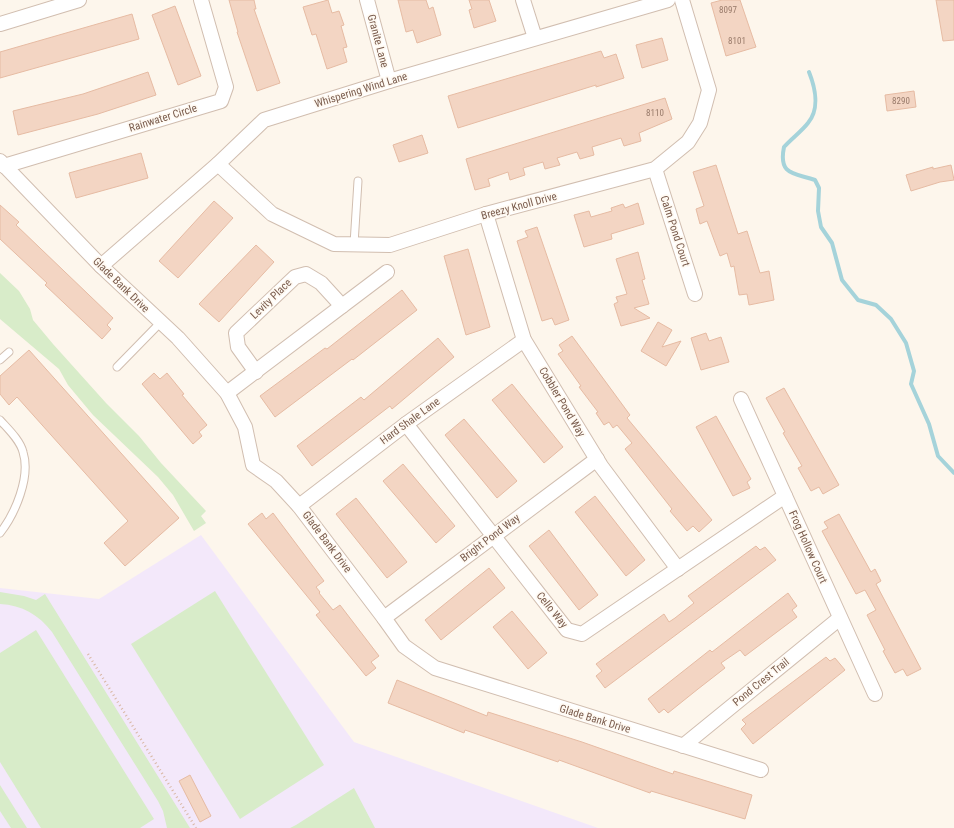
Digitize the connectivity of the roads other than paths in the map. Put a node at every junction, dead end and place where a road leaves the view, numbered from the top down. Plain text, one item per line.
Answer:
1 (201, 0) edge
2 (367, 0) edge
3 (523, 0) edge
4 (668, 0) edge
5 (682, 0) edge
6 (70, 1) edge
7 (0, 24) edge
8 (535, 38) junction
9 (389, 81) junction
10 (2, 163) edge
11 (218, 164) junction
12 (655, 169) junction
13 (358, 181) dead end
14 (486, 214) junction
15 (354, 244) junction
16 (101, 266) junction
17 (387, 272) dead end
18 (695, 294) dead end
19 (342, 306) junction
20 (161, 322) junction
21 (524, 340) junction
22 (9, 352) dead end
23 (0, 360) edge
24 (117, 367) dead end
25 (256, 372) junction
26 (227, 394) junction
27 (741, 399) dead end
28 (0, 420) edge
29 (406, 424) junction
30 (596, 459) junction
31 (785, 496) junction
32 (299, 506) junction
33 (0, 533) edge
34 (494, 536) junction
35 (678, 569) junction
36 (384, 618) junction
37 (840, 618) junction
38 (874, 694) dead end
39 (683, 746) junction
40 (761, 770) dead end

1 - 10 street, Rainwater Circle
2 - 9 street, Granite Lane
3 - 8 street
4 - 8 street, Whispering Wind Lane
5 - 12 street, Breezy Knoll Drive
6 - 7 street
8 - 9 street, Whispering Wind Lane
9 - 11 street, Whispering Wind Lane
10 - 16 street, Glade Bank Drive
11 - 15 street, Breezy Knoll Drive
11 - 16 street, Whispering Wind Lane
12 - 14 street, Breezy Knoll Drive
12 - 18 street, Calm Pond Court
13 - 15 lane
14 - 15 street, Breezy Knoll Drive
14 - 21 street, Cobbler Pond Way
16 - 20 street, Glade Bank Drive
17 - 19 street
19 - 25 street
19 - 25 street, Levity Place
20 - 24 lane
20 - 26 street, Glade Bank Drive
21 - 29 street, Hard Shale Lane
21 - 30 street, Cobbler Pond Way
22 - 23 lane
25 - 26 street
26 - 32 street, Glade Bank Drive
27 - 31 street, Frog Hollow Court
28 - 33 lane
29 - 32 street, Hard Shale Lane
29 - 34 street, Cello Way
30 - 34 street, Bright Pond Way
30 - 35 street, Cobbler Pond Way
31 - 35 street, Cello Way
31 - 37 street, Frog Hollow Court
32 - 36 street, Glade Bank Drive
34 - 35 street, Cello Way
34 - 36 street, Bright Pond Way
36 - 39 street, Glade Bank Drive
37 - 38 street, Frog Hollow Court
37 - 39 street, Pond Crest Trail
39 - 40 street, Glade Bank Drive

